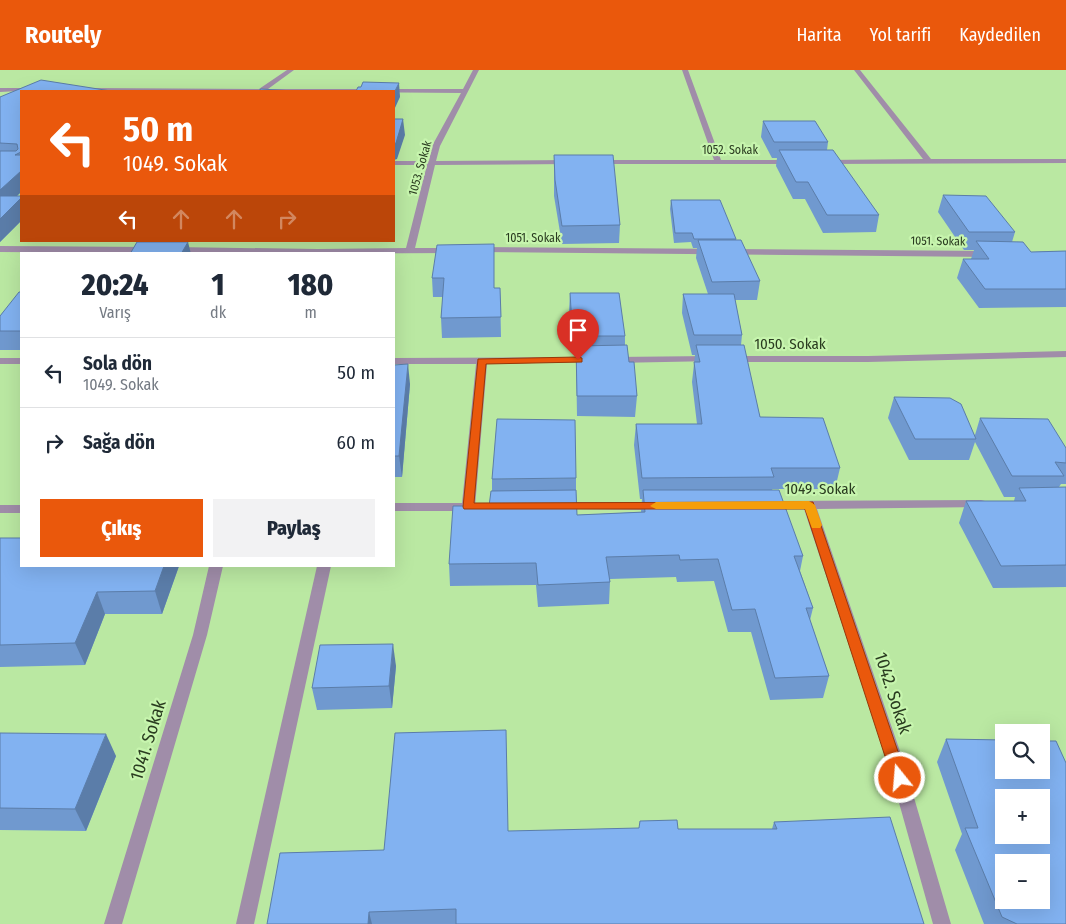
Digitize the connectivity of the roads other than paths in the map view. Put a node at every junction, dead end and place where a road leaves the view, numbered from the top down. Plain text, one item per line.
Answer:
1 (291, 70) edge
2 (476, 70) edge
3 (685, 70) edge
4 (858, 70) edge
5 (0, 90) edge
6 (44, 90) edge
7 (262, 90) edge
8 (395, 91) edge
9 (464, 91) junction
10 (1066, 161) edge
11 (580, 162) edge
12 (590, 162) edge
13 (718, 162) junction
14 (805, 162) edge
15 (814, 162) edge
16 (929, 162) junction
17 (395, 163) edge
18 (431, 163) junction
19 (0, 248) edge
20 (159, 250) edge
21 (169, 250) edge
22 (410, 250) junction
23 (459, 250) edge
24 (469, 250) edge
25 (268, 252) edge
26 (348, 252) edge
27 (998, 254) edge
28 (1066, 354) edge
29 (0, 361) edge
30 (20, 361) edge
31 (482, 361) junction
32 (395, 362) edge
33 (997, 504) edge
34 (760, 505) edge
35 (809, 505) junction
36 (546, 506) edge
37 (673, 506) edge
38 (395, 507) edge
39 (0, 509) edge
40 (20, 509) edge
41 (216, 567) edge
42 (324, 567) edge
43 (113, 924) edge
44 (245, 924) edge
45 (942, 924) edge

1 - 7 street
2 - 9 street, 1053. Sokak
3 - 13 street
4 - 16 street
5 - 6 street
8 - 9 street
9 - 18 street, 1053. Sokak
10 - 16 street
11 - 18 street
12 - 13 street, 1052. Sokak
13 - 14 street, 1052. Sokak
15 - 16 street
17 - 18 street
18 - 22 street, 1053. Sokak
19 - 20 street
21 - 25 street
22 - 23 street
22 - 26 street
24 - 27 street, 1051. Sokak
28 - 31 street, 1050. Sokak
29 - 30 street
31 - 32 street, 1050. Sokak
31 - 38 street
33 - 35 street, 1049. Sokak
34 - 35 street, 1049. Sokak
35 - 45 street, 1042. Sokak
36 - 37 street
39 - 40 street
41 - 43 street, 1041. Sokak
42 - 44 street

